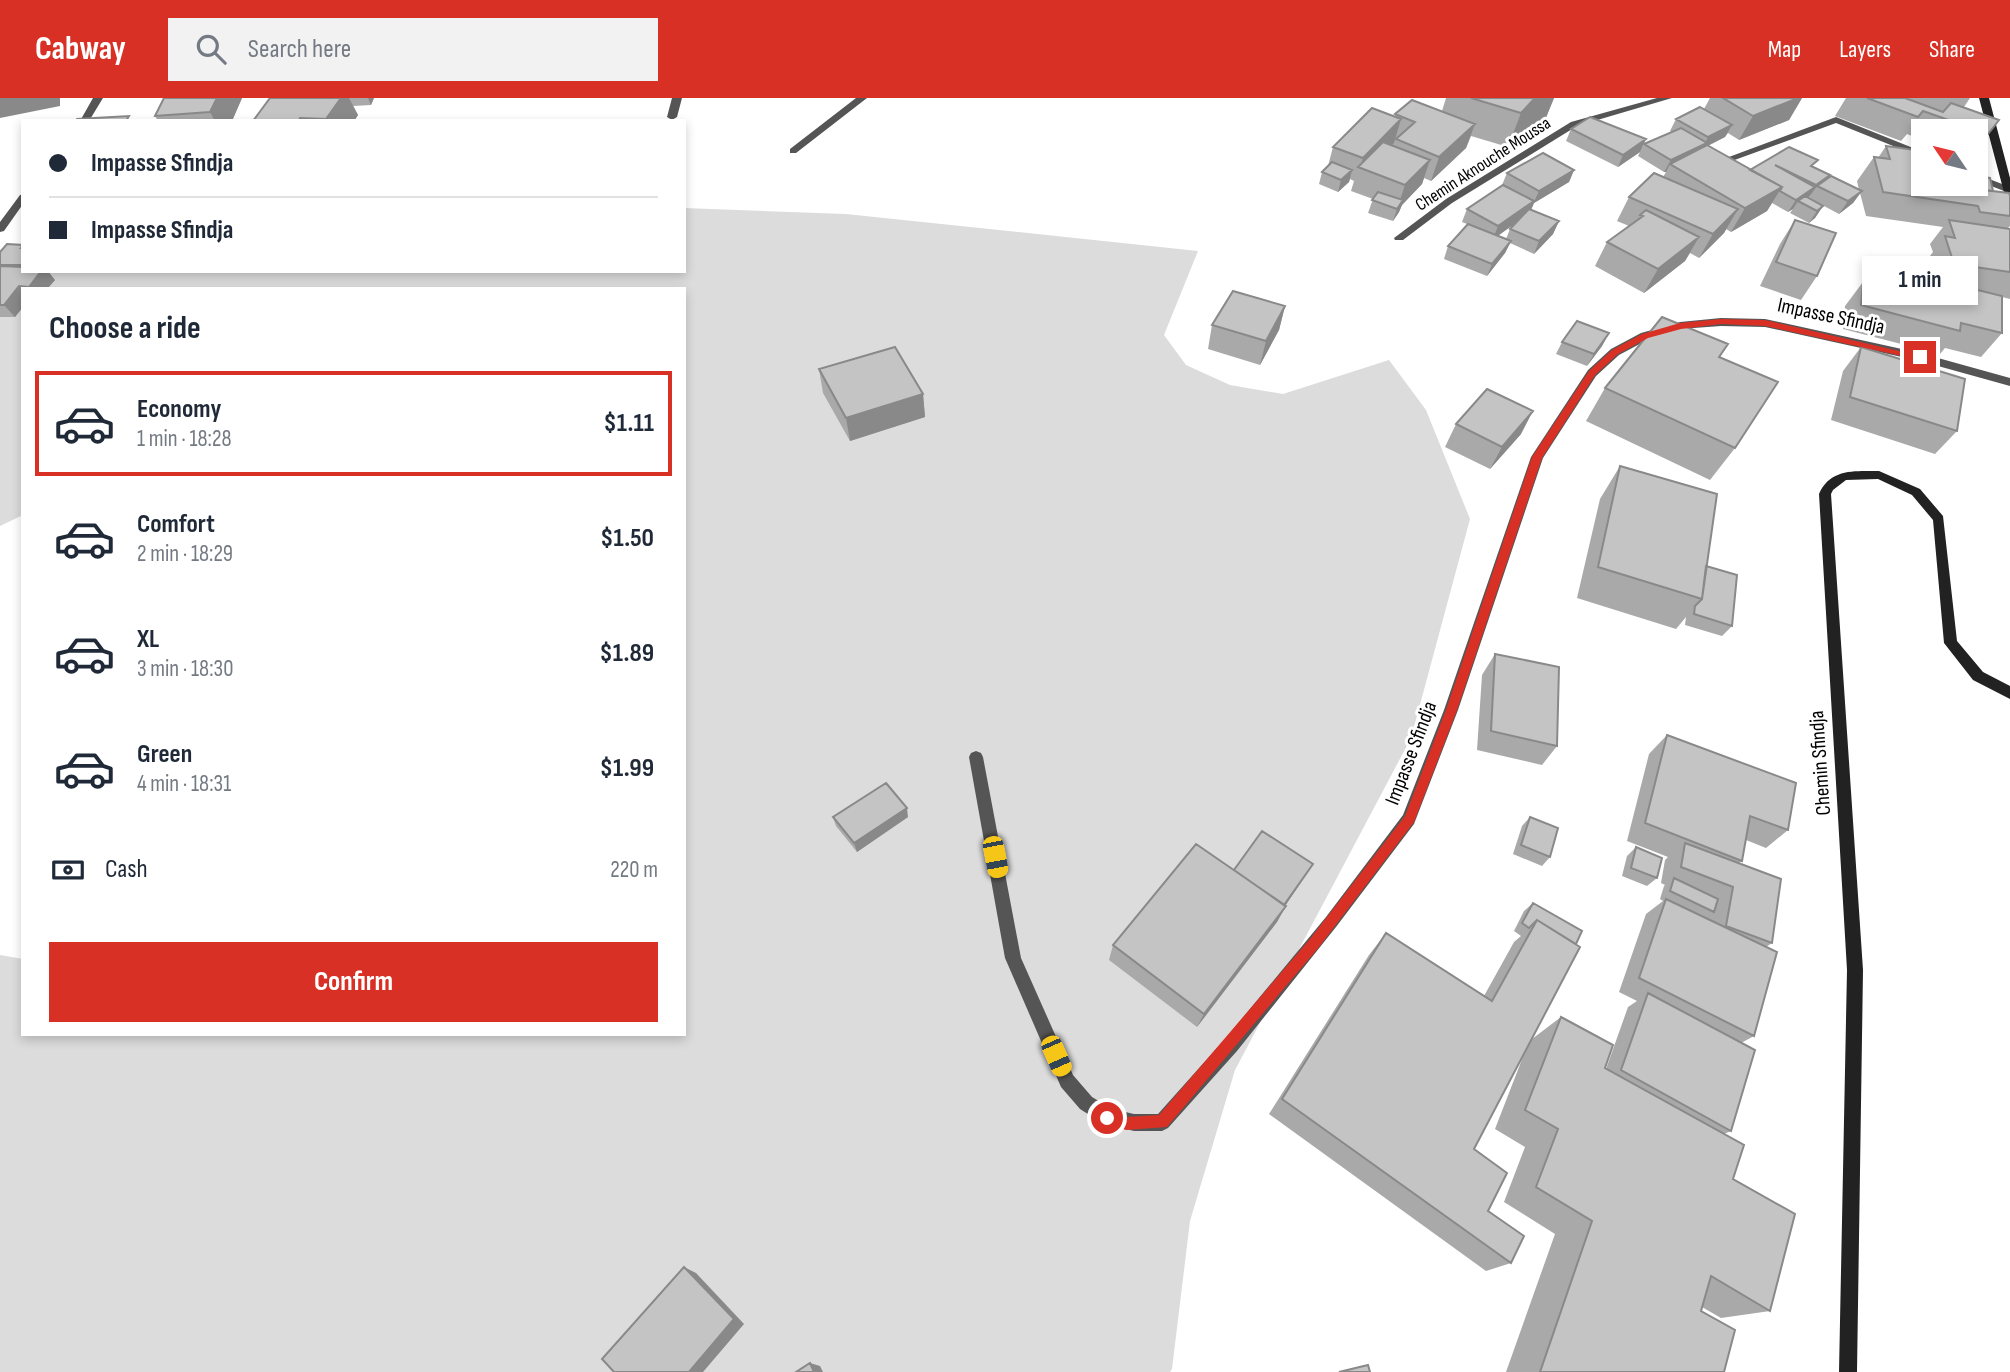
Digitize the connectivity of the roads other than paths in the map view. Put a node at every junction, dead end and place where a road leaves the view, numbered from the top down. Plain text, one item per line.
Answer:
1 (98, 98) edge
2 (677, 98) edge
3 (862, 98) edge
4 (1667, 98) edge
5 (1984, 98) edge
6 (672, 117) dead end
7 (85, 119) edge
8 (1911, 150) edge
9 (793, 151) dead end
10 (1715, 164) edge
11 (1988, 183) edge
12 (2009, 193) edge
13 (21, 200) edge
14 (0, 229) edge
15 (1399, 238) dead end
16 (2010, 382) edge
17 (2010, 693) edge
18 (976, 757) dead end
19 (1848, 1372) edge

1 - 7 street
2 - 6 street
3 - 9 street
4 - 15 street, Chemin Aknouche Moussa
5 - 12 street
8 - 10 street
11 - 12 street
13 - 14 street
16 - 18 street, Impasse Sfindja
17 - 19 street, Chemin Sfindja

